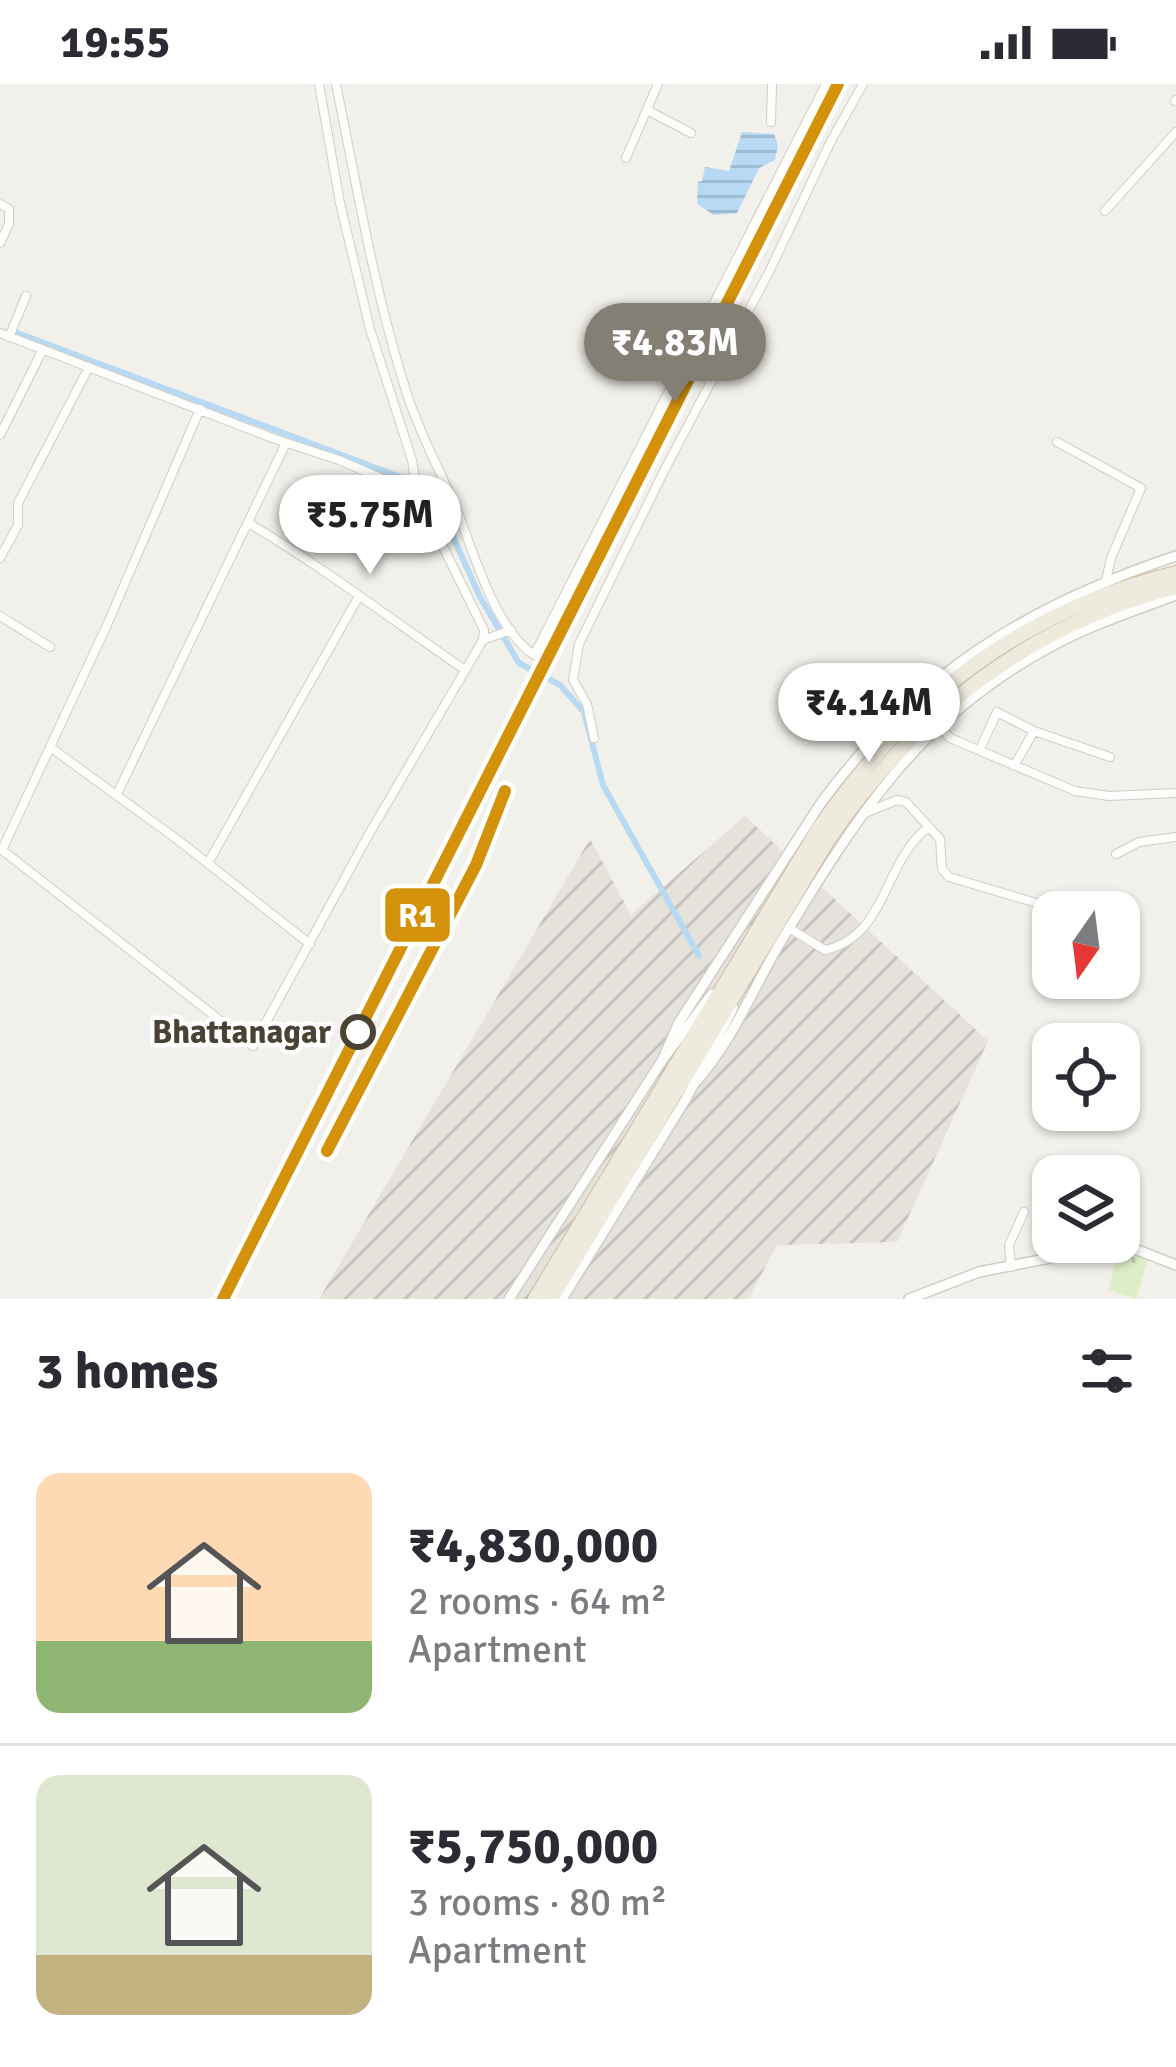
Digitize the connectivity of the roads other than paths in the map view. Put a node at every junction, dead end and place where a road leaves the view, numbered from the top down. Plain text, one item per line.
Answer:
1 (319, 84) edge
2 (336, 84) edge
3 (658, 84) edge
4 (772, 84) edge
5 (826, 84) edge
6 (863, 84) edge
7 (646, 110) junction
8 (770, 122) dead end
9 (1176, 131) edge
10 (691, 133) dead end
11 (626, 158) dead end
12 (0, 204) edge
13 (1105, 211) dead end
14 (0, 243) edge
15 (26, 296) dead end
16 (4, 335) edge
17 (42, 350) junction
18 (88, 367) junction
19 (200, 409) junction
20 (0, 435) edge
21 (1057, 442) dead end
22 (286, 443) junction
23 (417, 494) junction
24 (250, 524) junction
25 (1176, 556) edge
26 (0, 558) edge
27 (1176, 573) edge
28 (1106, 581) junction
29 (1176, 591) edge
30 (359, 596) junction
31 (0, 616) edge
32 (511, 630) junction
33 (483, 640) junction
34 (50, 647) dead end
35 (465, 670) junction
36 (939, 726) junction
37 (1034, 731) junction
38 (595, 739) dead end
39 (50, 747) junction
40 (980, 749) junction
41 (1110, 757) dead end
42 (1014, 766) junction
43 (1176, 793) edge
44 (117, 794) junction
45 (858, 816) junction
46 (927, 828) junction
47 (1176, 837) edge
48 (1116, 854) dead end
49 (208, 863) junction
50 (1032, 902) edge
51 (789, 928) junction
52 (310, 944) junction
53 (762, 950) junction
54 (735, 964) junction
55 (663, 1059) junction
56 (693, 1085) junction
57 (1024, 1212) dead end
58 (1140, 1251) edge
59 (1032, 1260) edge
60 (1176, 1264) edge
61 (1011, 1267) junction
62 (509, 1299) edge
63 (535, 1299) edge
64 (551, 1299) edge
65 (562, 1299) edge
66 (909, 1299) edge

1 - 23 street
2 - 32 street
3 - 7 street
4 - 8 street
5 - 32 street
6 - 38 street
7 - 10 street
7 - 11 street
9 - 13 street
12 - 14 street
15 - 16 street
16 - 17 street
17 - 18 street
17 - 20 street
18 - 19 street
18 - 26 street
19 - 22 street
19 - 39 street
21 - 28 street
22 - 23 street
22 - 24 street
23 - 33 street
24 - 30 street
24 - 44 street
25 - 28 street
27 - 54 highway
28 - 55 street
29 - 36 street
29 - 53 highway
30 - 35 street
30 - 49 street
31 - 34 street
32 - 33 street
33 - 35 street
35 - 52 street
36 - 40 street
36 - 45 street
37 - 40 street
37 - 41 street
37 - 42 street
39 - 44 street
39 - 52 street
40 - 42 street
42 - 43 street
44 - 49 street
45 - 46 street
45 - 51 street
46 - 50 street
46 - 51 street
47 - 48 street
49 - 52 street
51 - 56 street
53 - 56 street
53 - 64 highway
54 - 55 street
54 - 63 highway
55 - 62 street
56 - 65 street
57 - 61 street
58 - 60 street
59 - 61 street
61 - 66 street

